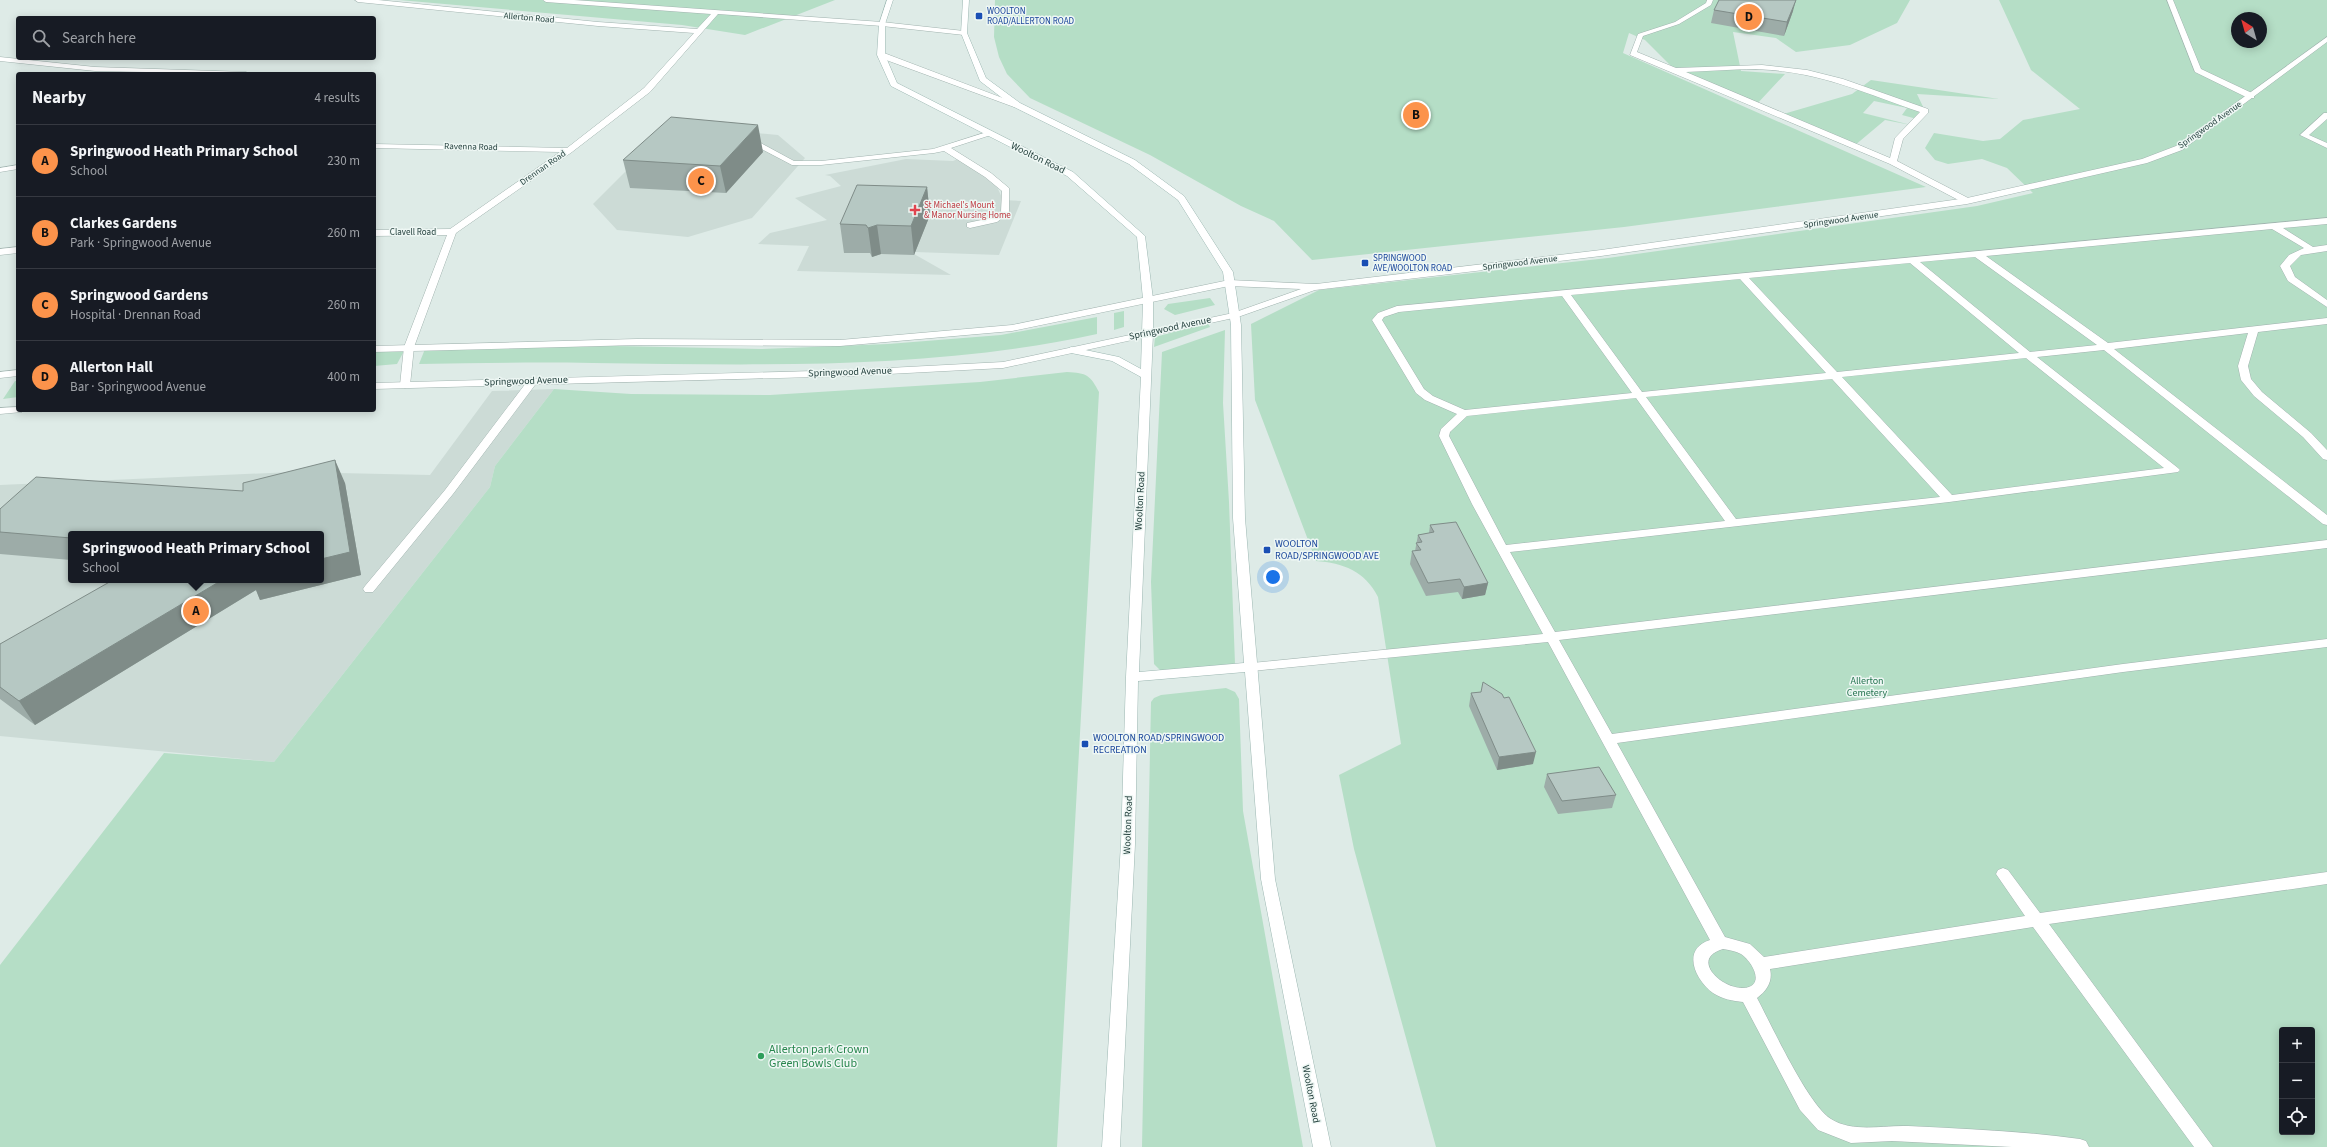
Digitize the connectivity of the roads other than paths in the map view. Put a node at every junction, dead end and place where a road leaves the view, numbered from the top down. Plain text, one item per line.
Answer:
1 (358, 0) edge
2 (546, 0) edge
3 (890, 0) edge
4 (966, 0) edge
5 (1710, 0) edge
6 (2170, 0) edge
7 (716, 12) junction
8 (882, 24) junction
9 (700, 31) junction
10 (964, 33) junction
11 (2327, 39) edge
12 (881, 55) junction
13 (0, 59) edge
14 (1675, 70) junction
15 (186, 72) edge
16 (2251, 96) junction
17 (1017, 105) junction
18 (2327, 115) edge
19 (990, 134) junction
20 (754, 143) edge
21 (376, 146) edge
22 (2327, 146) edge
23 (945, 148) junction
24 (568, 150) junction
25 (1893, 162) junction
26 (16, 167) edge
27 (0, 170) edge
28 (1968, 201) junction
29 (2327, 221) edge
30 (970, 225) dead end
31 (2274, 226) junction
32 (452, 232) junction
33 (376, 233) edge
34 (2311, 248) junction
35 (2327, 248) edge
36 (16, 250) edge
37 (0, 252) edge
38 (1977, 254) junction
39 (1913, 262) junction
40 (1744, 278) junction
41 (1229, 283) junction
42 (1316, 287) junction
43 (1566, 295) junction
44 (1148, 299) junction
45 (2327, 304) edge
46 (1235, 315) junction
47 (2327, 321) edge
48 (2254, 330) junction
49 (1148, 332) junction
50 (2105, 346) junction
51 (409, 347) junction
52 (376, 349) edge
53 (1071, 350) junction
54 (2029, 356) junction
55 (16, 373) edge
56 (1834, 374) junction
57 (0, 375) edge
58 (1146, 376) junction
59 (533, 381) junction
60 (405, 385) junction
61 (376, 386) edge
62 (1636, 395) junction
63 (16, 410) edge
64 (0, 411) edge
65 (1464, 413) junction
66 (2327, 457) edge
67 (1949, 499) junction
68 (2326, 518) edge
69 (1732, 524) junction
70 (2327, 544) edge
71 (1504, 549) junction
72 (369, 589) dead end
73 (1553, 637) junction
74 (2327, 643) edge
75 (1252, 667) junction
76 (1132, 678) junction
77 (1609, 739) junction
78 (2002, 874) dead end
79 (2327, 878) edge
80 (2036, 920) junction
81 (1720, 943) junction
82 (1761, 964) junction
83 (1747, 994) junction
84 (1111, 1147) edge
85 (1322, 1147) edge
86 (2080, 1147) edge
87 (2204, 1147) edge

1 - 9 street, Allerton Road
2 - 7 street, Allerton Road
3 - 8 street, Woolton Road
4 - 10 street, Woolton Road
5 - 14 street
6 - 16 street
7 - 8 street, Allerton Road
7 - 9 street, Drennan Road
8 - 10 street, Allerton Road
8 - 12 street, Woolton Road
9 - 24 street, Drennan Road
10 - 17 street, Woolton Road
11 - 16 street, Springwood Avenue
12 - 17 street
12 - 19 street, Woolton Road
13 - 15 street
14 - 25 street
14 - 25 street
16 - 28 street, Springwood Avenue
17 - 41 street, Woolton Road
18 - 22 street
19 - 23 street
19 - 44 street, Woolton Road
20 - 23 street
21 - 24 street, Ravenna Road
23 - 30 street
24 - 32 street, Drennan Road
25 - 28 street
26 - 27 street
28 - 42 street, Springwood Avenue
29 - 31 street
31 - 34 street
31 - 38 street
32 - 33 street, Clavell Road
32 - 51 street
34 - 35 street
34 - 45 street
36 - 37 street
38 - 39 street
38 - 50 street
39 - 40 street
39 - 54 street
40 - 43 street
40 - 56 street
41 - 42 street, Springwood Avenue
41 - 44 street, Springwood Avenue
41 - 46 street, Woolton Road
42 - 46 street, Springwood Avenue
43 - 62 street
43 - 65 street
44 - 49 street, Woolton Road
44 - 51 street, Springwood Avenue
46 - 49 street, Springwood Avenue
46 - 75 street, Woolton Road
47 - 48 street
48 - 50 street
48 - 66 street
49 - 53 street, Springwood Avenue
49 - 58 street, Woolton Road
50 - 54 street
50 - 68 street
51 - 52 street, Springwood Avenue
51 - 60 street
53 - 58 street
53 - 59 street, Springwood Avenue
54 - 56 street
54 - 67 street
55 - 57 street
56 - 62 street
56 - 67 street
58 - 76 street, Woolton Road
59 - 60 street, Springwood Avenue
59 - 72 street
60 - 61 street, Springwood Avenue
62 - 65 street
62 - 69 street
63 - 64 street
65 - 71 street
67 - 69 street
69 - 71 street
70 - 73 street
71 - 73 street
73 - 75 street
73 - 77 street
74 - 77 street
75 - 76 street
75 - 85 street, Woolton Road
76 - 84 street, Woolton Road
77 - 81 street
78 - 80 street
79 - 80 street
80 - 82 street
80 - 87 street
81 - 82 street
81 - 83 street
82 - 83 street
83 - 86 street

